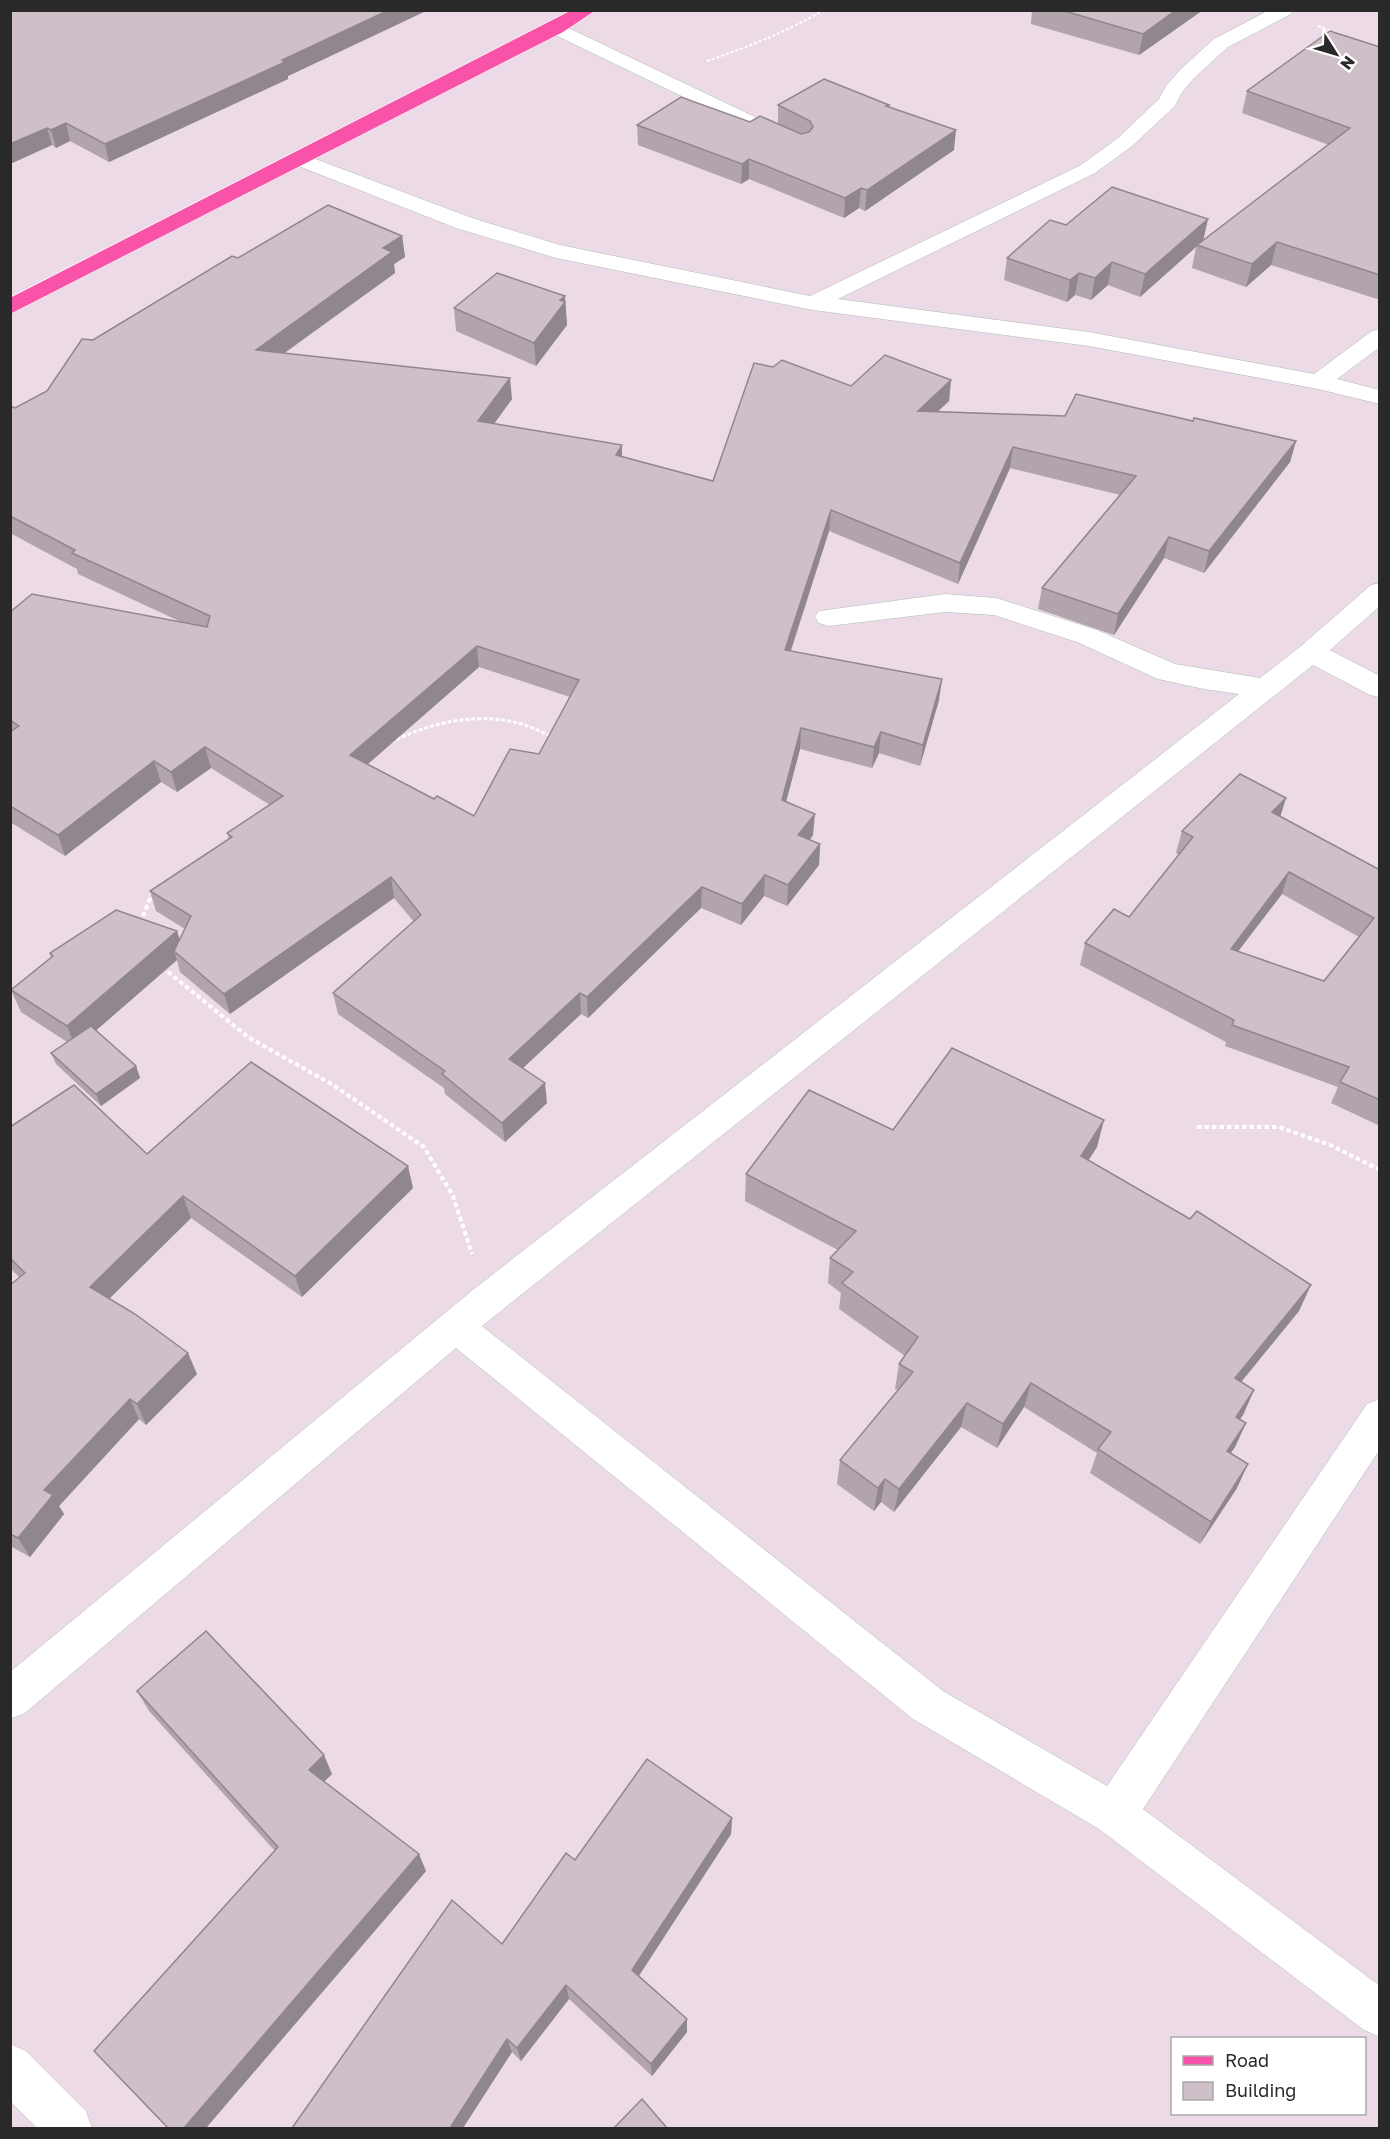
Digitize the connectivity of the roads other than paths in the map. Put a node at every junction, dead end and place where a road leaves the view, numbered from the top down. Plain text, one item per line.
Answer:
1 (587, 10) edge
2 (1282, 11) edge
3 (556, 28) junction
4 (800, 146) edge
5 (298, 159) junction
6 (813, 303) junction
7 (10, 307) edge
8 (1380, 336) edge
9 (1318, 382) junction
10 (1380, 398) edge
11 (1380, 591) edge
12 (829, 618) dead end
13 (1311, 652) junction
14 (1265, 688) junction
15 (1380, 688) edge
16 (456, 1327) junction
17 (1380, 1416) edge
18 (10, 1699) edge
19 (1114, 1814) junction
20 (1380, 2014) edge
21 (10, 2067) edge
22 (69, 2128) edge

1 - 3 main road
2 - 6 street
3 - 4 street
3 - 5 main road
5 - 6 street
5 - 7 main road
6 - 9 street
8 - 9 street
9 - 10 street
11 - 13 street
12 - 14 street
13 - 14 street
13 - 15 street
14 - 16 street
16 - 18 street
16 - 19 street
17 - 19 street
19 - 20 street
21 - 22 street

